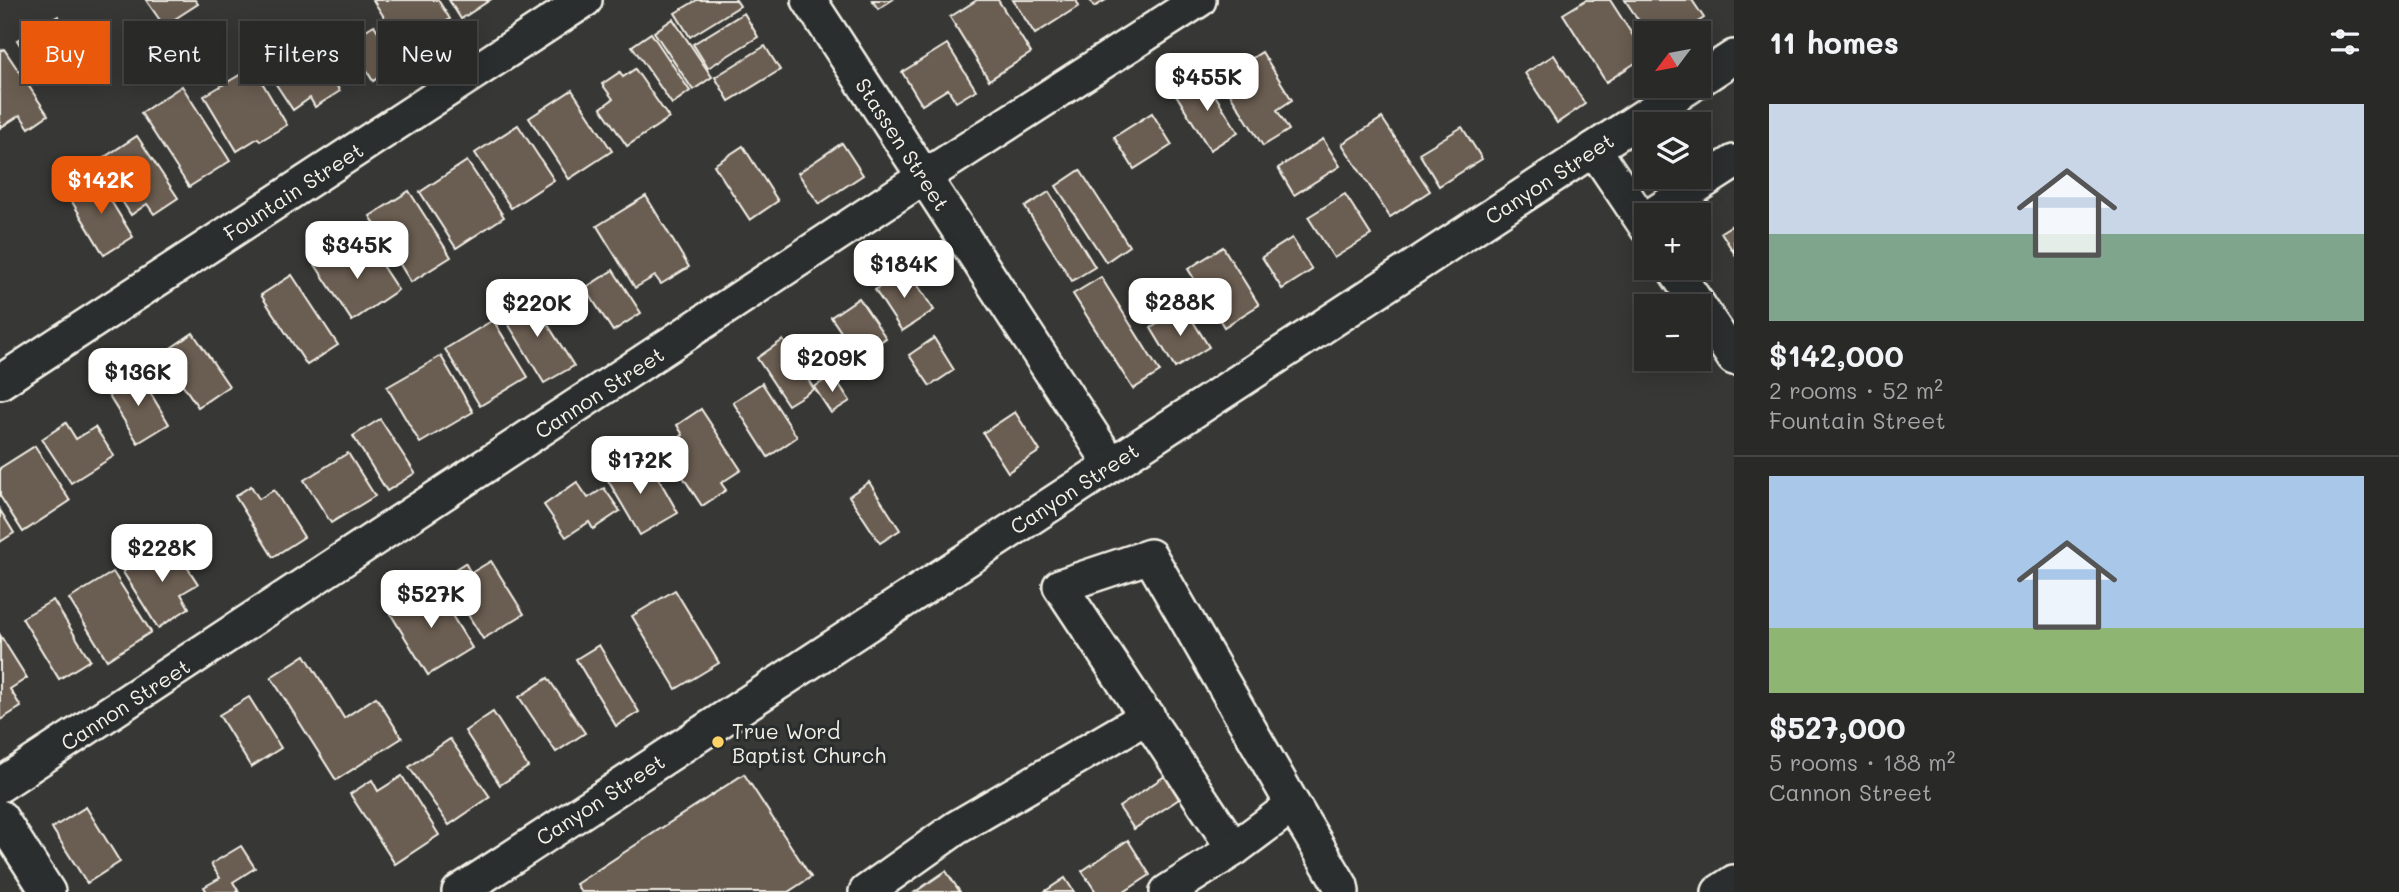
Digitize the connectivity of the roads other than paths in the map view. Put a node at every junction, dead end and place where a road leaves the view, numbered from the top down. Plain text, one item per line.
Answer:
1 (584, 0) edge
2 (809, 0) edge
3 (1199, 0) edge
4 (1734, 57) edge
5 (1712, 71) edge
6 (1672, 98) edge
7 (1594, 149) junction
8 (1734, 162) edge
9 (925, 177) junction
10 (1634, 203) edge
11 (1674, 203) edge
12 (1711, 324) edge
13 (1734, 358) edge
14 (0, 382) edge
15 (1111, 464) junction
16 (1148, 716) junction
17 (0, 785) edge
18 (1293, 805) junction
19 (0, 817) edge
20 (1234, 849) junction
21 (1734, 882) edge
22 (48, 892) edge
23 (459, 892) edge
24 (866, 892) edge
25 (1167, 892) edge
26 (1342, 892) edge
27 (1719, 892) edge

1 - 14 street, Fountain Street
2 - 9 street, Stassen Street
3 - 9 street, Cannon Street
4 - 5 street
6 - 7 street, Canyon Street
7 - 10 street
7 - 15 street, Canyon Street
8 - 11 street
9 - 15 street, Stassen Street
9 - 17 street, Cannon Street
12 - 13 street
15 - 23 street, Canyon Street
16 - 18 street
16 - 20 street
16 - 24 street
18 - 20 street
18 - 26 street
19 - 22 street
20 - 25 street
21 - 27 street

